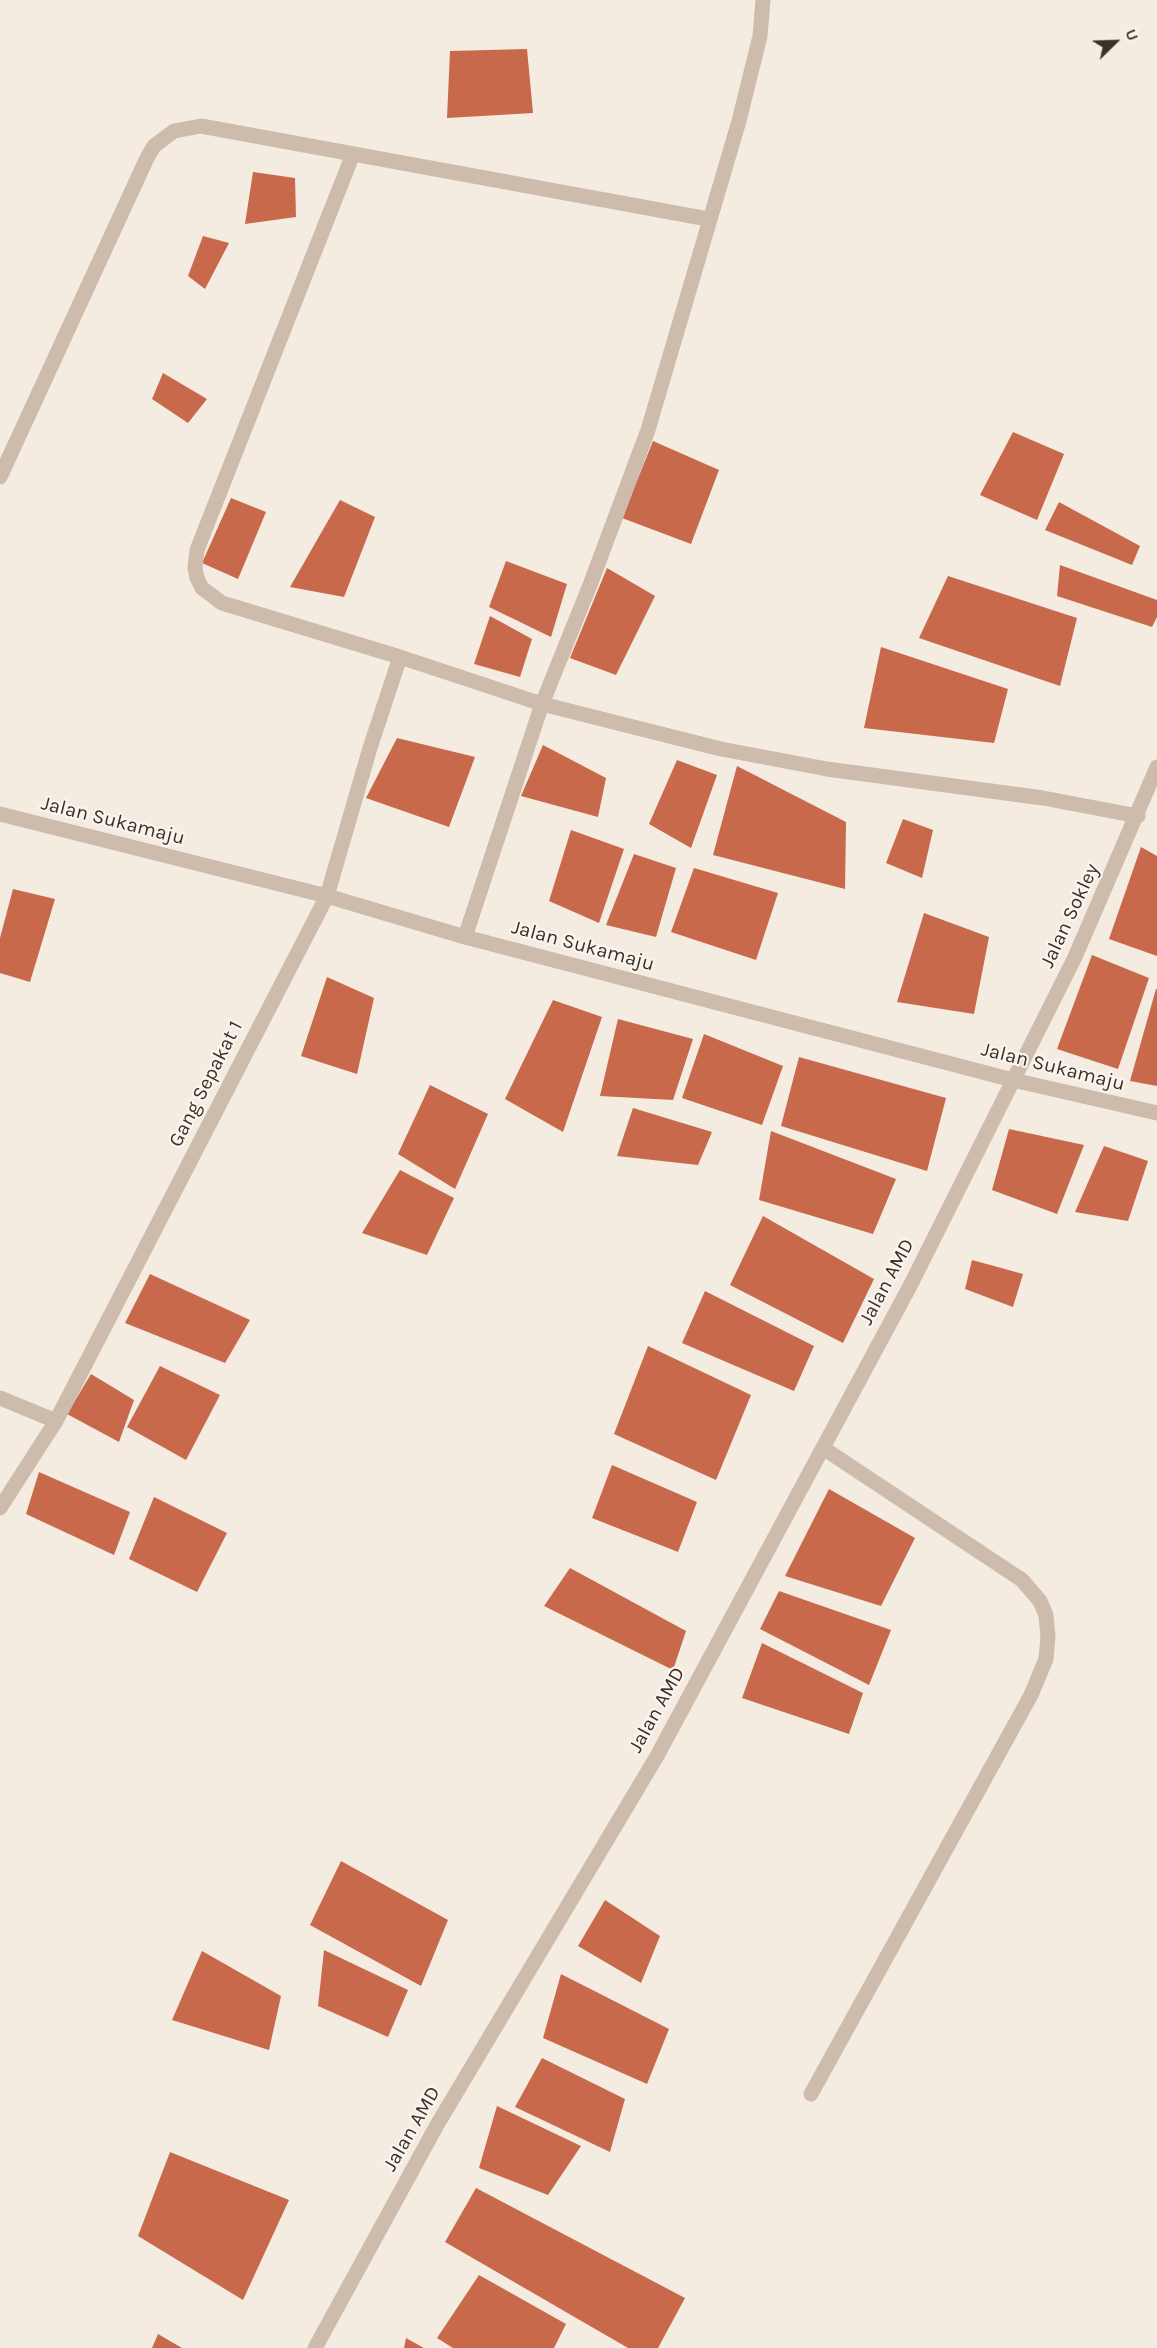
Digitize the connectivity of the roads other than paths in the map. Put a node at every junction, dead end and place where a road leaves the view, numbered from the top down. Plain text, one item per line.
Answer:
1 (764, 0) edge
2 (353, 154) junction
3 (708, 219) junction
4 (0, 477) edge
5 (400, 657) junction
6 (542, 704) junction
7 (1157, 767) edge
8 (0, 814) edge
9 (1138, 816) junction
10 (327, 896) junction
11 (465, 937) junction
12 (1013, 1080) junction
13 (1157, 1113) edge
14 (0, 1398) edge
15 (56, 1421) junction
16 (823, 1448) junction
17 (0, 1508) edge
18 (811, 2094) dead end
19 (315, 2348) edge

1 - 3 street
2 - 3 street
2 - 4 street
2 - 5 street
3 - 6 street
5 - 6 street
5 - 10 street, Gang Sepakat 1
6 - 9 street
6 - 11 street
7 - 9 street, Jalan Sokley
8 - 10 street, Jalan Sukamaju
9 - 12 street, Jalan Sokley
10 - 11 street, Jalan Sukamaju
10 - 15 street, Gang Sepakat 1
11 - 12 street, Jalan Sukamaju
12 - 13 street, Jalan Sukamaju
12 - 16 street, Jalan AMD
14 - 15 street
15 - 17 street, Gang Sepakat 1
16 - 18 street
16 - 19 street, Jalan AMD

